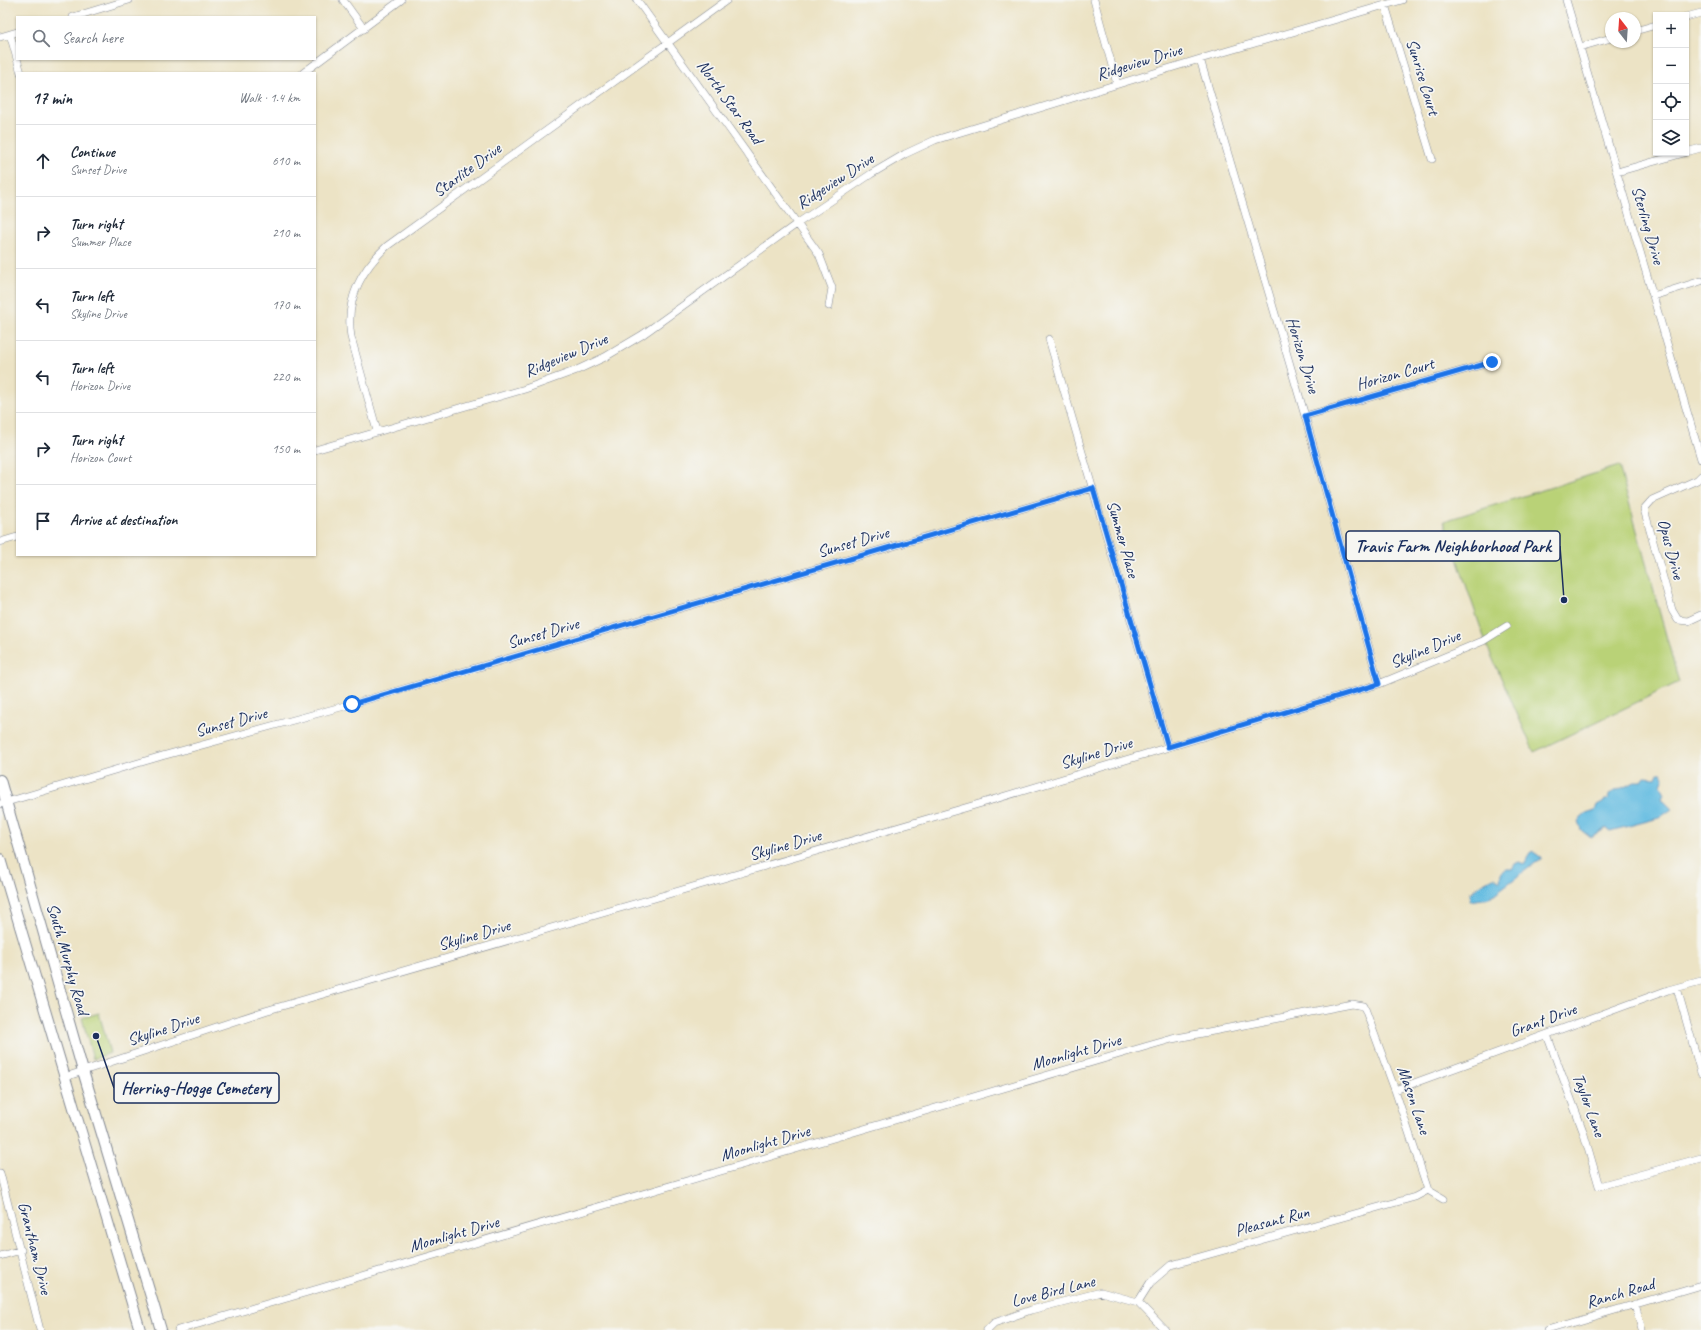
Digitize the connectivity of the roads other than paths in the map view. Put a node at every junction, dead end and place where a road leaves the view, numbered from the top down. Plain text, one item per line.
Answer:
1 (129, 0) edge
2 (343, 0) edge
3 (401, 0) edge
4 (638, 0) edge
5 (727, 0) edge
6 (1094, 0) edge
7 (1402, 0) edge
8 (1566, 0) edge
9 (1385, 5) junction
10 (1701, 12) edge
11 (76, 16) edge
12 (1689, 16) edge
13 (1653, 26) edge
14 (364, 29) junction
15 (1641, 29) edge
16 (13, 33) edge
17 (0, 37) edge
18 (1605, 40) edge
19 (669, 42) junction
20 (1580, 47) junction
21 (16, 48) edge
22 (1200, 59) junction
23 (18, 60) edge
24 (21, 72) edge
25 (304, 72) edge
26 (1117, 84) junction
27 (1701, 148) edge
28 (1689, 152) edge
29 (1674, 156) edge
30 (1432, 159) dead end
31 (1617, 172) junction
32 (798, 223) junction
33 (1701, 281) edge
34 (1653, 296) junction
35 (829, 306) dead end
36 (1049, 339) dead end
37 (1492, 362) dead end
38 (1305, 416) junction
39 (377, 431) junction
40 (316, 450) edge
41 (1701, 459) edge
42 (1701, 476) edge
43 (1093, 488) junction
44 (16, 537) edge
45 (0, 542) edge
46 (1701, 615) edge
47 (1507, 626) dead end
48 (1379, 684) junction
49 (1168, 747) junction
50 (0, 780) edge
51 (3, 803) edge
52 (0, 859) edge
53 (1701, 981) edge
54 (1677, 988) junction
55 (1364, 1006) joint
56 (1547, 1035) junction
57 (83, 1072) junction
58 (1701, 1072) edge
59 (65, 1077) junction
60 (1395, 1090) junction
61 (1701, 1158) edge
62 (0, 1173) edge
63 (1428, 1190) junction
64 (1442, 1199) dead end
65 (20, 1250) junction
66 (0, 1256) edge
67 (1701, 1285) edge
68 (1138, 1302) junction
69 (1635, 1304) junction
70 (40, 1330) edge
71 (140, 1330) edge
72 (161, 1330) edge
73 (178, 1330) edge
74 (987, 1330) edge
75 (1165, 1330) edge
76 (1546, 1330) edge
77 (1642, 1330) edge

1 - 11 street
2 - 14 street
3 - 14 street
4 - 19 street, North Star Road
5 - 19 street, Starlite Drive
6 - 26 street
7 - 9 street, Ridgeview Drive
8 - 20 street, Sterling Drive
9 - 22 street, Ridgeview Drive
9 - 30 street, Sunrise Court
10 - 12 street
13 - 15 street
14 - 25 street
16 - 17 street
16 - 21 street
18 - 20 street
19 - 32 street, North Star Road
19 - 39 street, Starlite Drive
20 - 31 street, Sterling Drive
22 - 26 street, Ridgeview Drive
22 - 38 street, Horizon Drive
23 - 24 street
26 - 32 street, Ridgeview Drive
27 - 28 street
29 - 31 street
31 - 34 street, Sterling Drive
32 - 35 street, North Star Road
32 - 39 street, Ridgeview Drive
33 - 34 street
34 - 41 street, Sterling Drive
36 - 43 street, Summer Place
37 - 38 street, Horizon Court
38 - 48 street, Horizon Drive
39 - 40 street, Ridgeview Drive
42 - 46 street, Opus Drive
43 - 49 street, Summer Place
43 - 51 street, Sunset Drive
44 - 45 street
47 - 48 street, Skyline Drive
48 - 49 street, Skyline Drive
49 - 57 street, Skyline Drive
50 - 51 main road, South Murphy Road
51 - 57 main road, South Murphy Road
52 - 59 main road
53 - 54 street, Grant Drive
54 - 56 street, Grant Drive
54 - 58 street
55 - 60 street, Mason Lane
55 - 73 street, Moonlight Drive
56 - 60 street, Grant Drive
56 - 61 street, Taylor Lane
57 - 59 street, Skyline Drive
57 - 72 main road, South Murphy Road
59 - 71 main road
60 - 63 street, Mason Lane
62 - 65 street, Grantham Drive
63 - 64 street
63 - 68 street, Pleasant Run
65 - 66 street
65 - 70 street, Grantham Drive
67 - 69 street, Ranch Road
68 - 74 street, Love Bird Lane
68 - 75 street
69 - 76 street, Ranch Road
69 - 77 street

